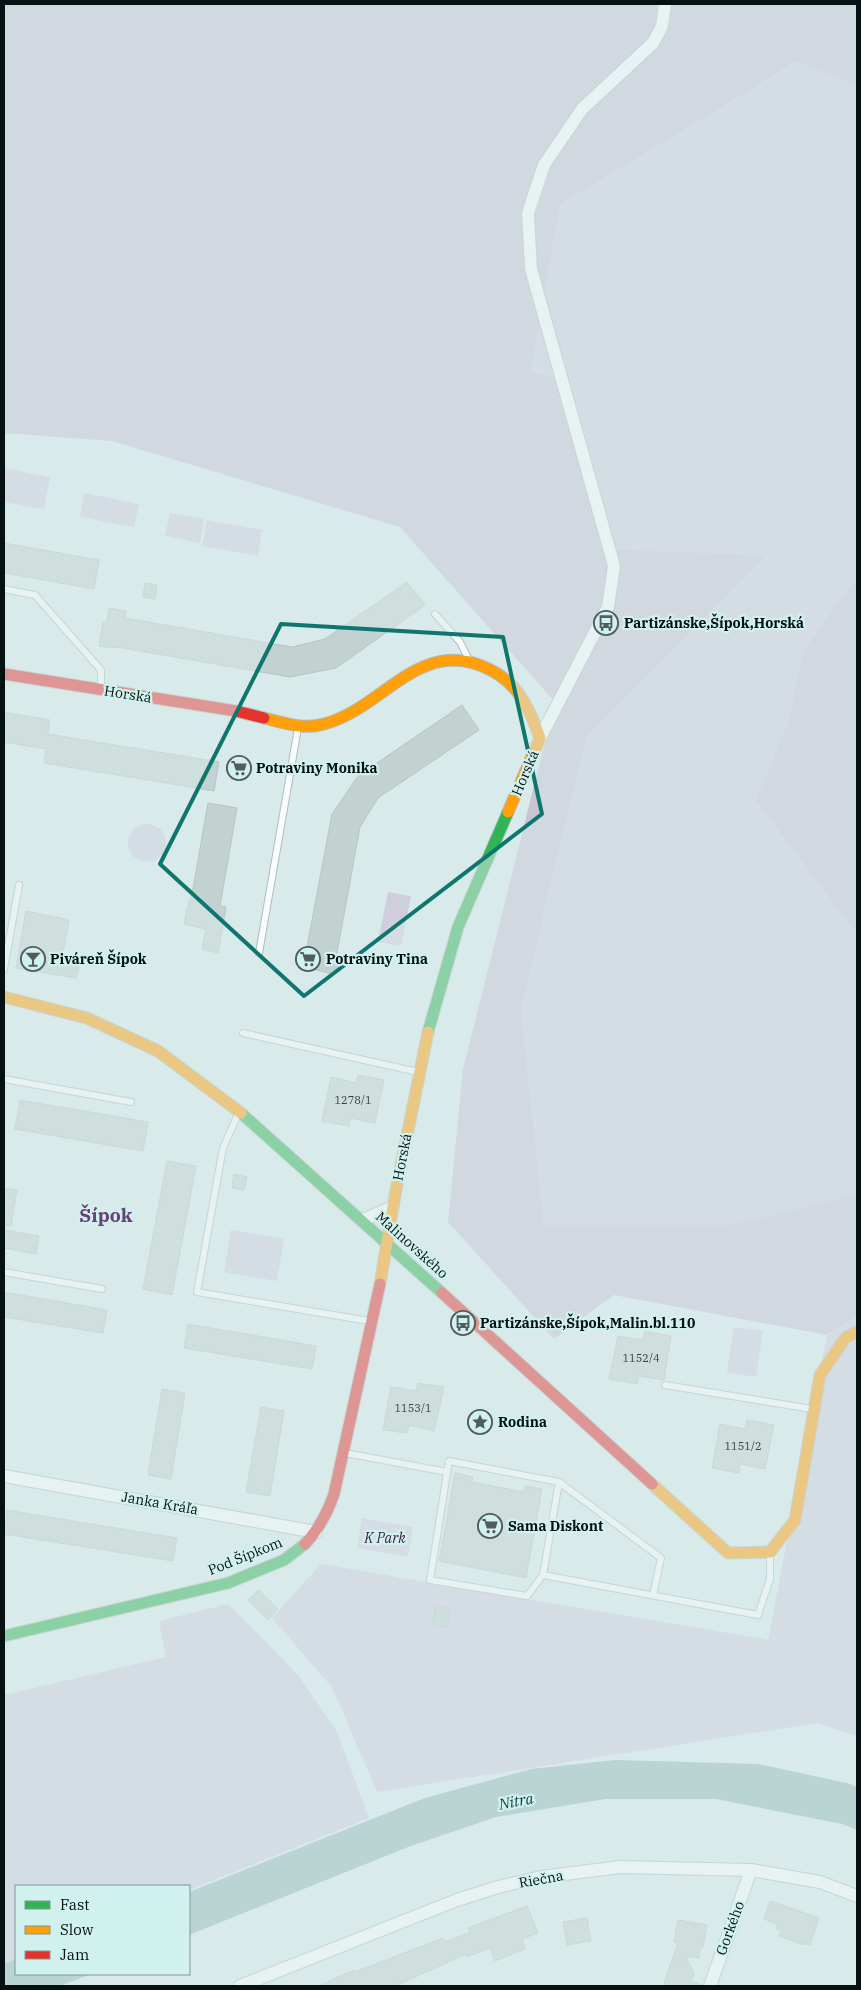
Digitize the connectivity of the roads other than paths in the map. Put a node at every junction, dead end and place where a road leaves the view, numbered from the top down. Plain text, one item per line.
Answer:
1 (665, 4) edge
2 (4, 589) edge
3 (436, 614) dead end
4 (470, 661) junction
5 (4, 674) edge
6 (101, 689) junction
7 (298, 727) junction
8 (540, 738) junction
9 (20, 885) dead end
10 (259, 954) dead end
11 (4, 969) edge
12 (4, 997) edge
13 (243, 1033) dead end
14 (420, 1072) junction
15 (4, 1079) edge
16 (131, 1102) dead end
17 (239, 1111) junction
18 (393, 1207) junction
19 (363, 1220) junction
20 (388, 1243) junction
21 (4, 1272) edge
22 (102, 1289) dead end
23 (371, 1321) junction
24 (857, 1332) edge
25 (665, 1385) dead end
26 (813, 1410) junction
27 (344, 1453) junction
28 (447, 1472) junction
29 (4, 1476) edge
30 (559, 1482) junction
31 (316, 1532) junction
32 (770, 1552) junction
33 (543, 1575) junction
34 (654, 1595) junction
35 (4, 1628) edge
36 (24, 1632) junction
37 (4, 1636) edge
38 (751, 1870) junction
39 (857, 1896) edge
40 (240, 1986) edge
41 (710, 1986) edge

1 - 8 street
2 - 6 lane
3 - 4 lane
4 - 7 street, Horská
4 - 8 street, Horská
5 - 6 street, Horská
6 - 7 street, Horská
7 - 10 lane
8 - 14 street, Horská
9 - 11 lane
12 - 17 street, Malinovského
13 - 14 lane
14 - 18 street, Horská
15 - 16 lane
17 - 19 street, Malinovského
17 - 23 lane
18 - 19 street
18 - 20 street, Horská
19 - 20 street, Malinovského
20 - 23 street, Pod Šípkom
20 - 32 street, Malinovského
21 - 22 lane
23 - 27 street, Pod Šípkom
24 - 26 street
25 - 26 lane
26 - 32 street
27 - 28 lane
27 - 31 street, Pod Šípkom
28 - 30 lane
28 - 33 lane
29 - 31 street, Janka Kráľa
30 - 33 lane
30 - 34 lane
31 - 36 street, Pod Šípkom
32 - 34 lane
33 - 34 lane
35 - 36 street
36 - 37 street, Pod Šípkom
38 - 39 street, Riečna
38 - 40 street, Riečna
38 - 41 street, Gorkého

